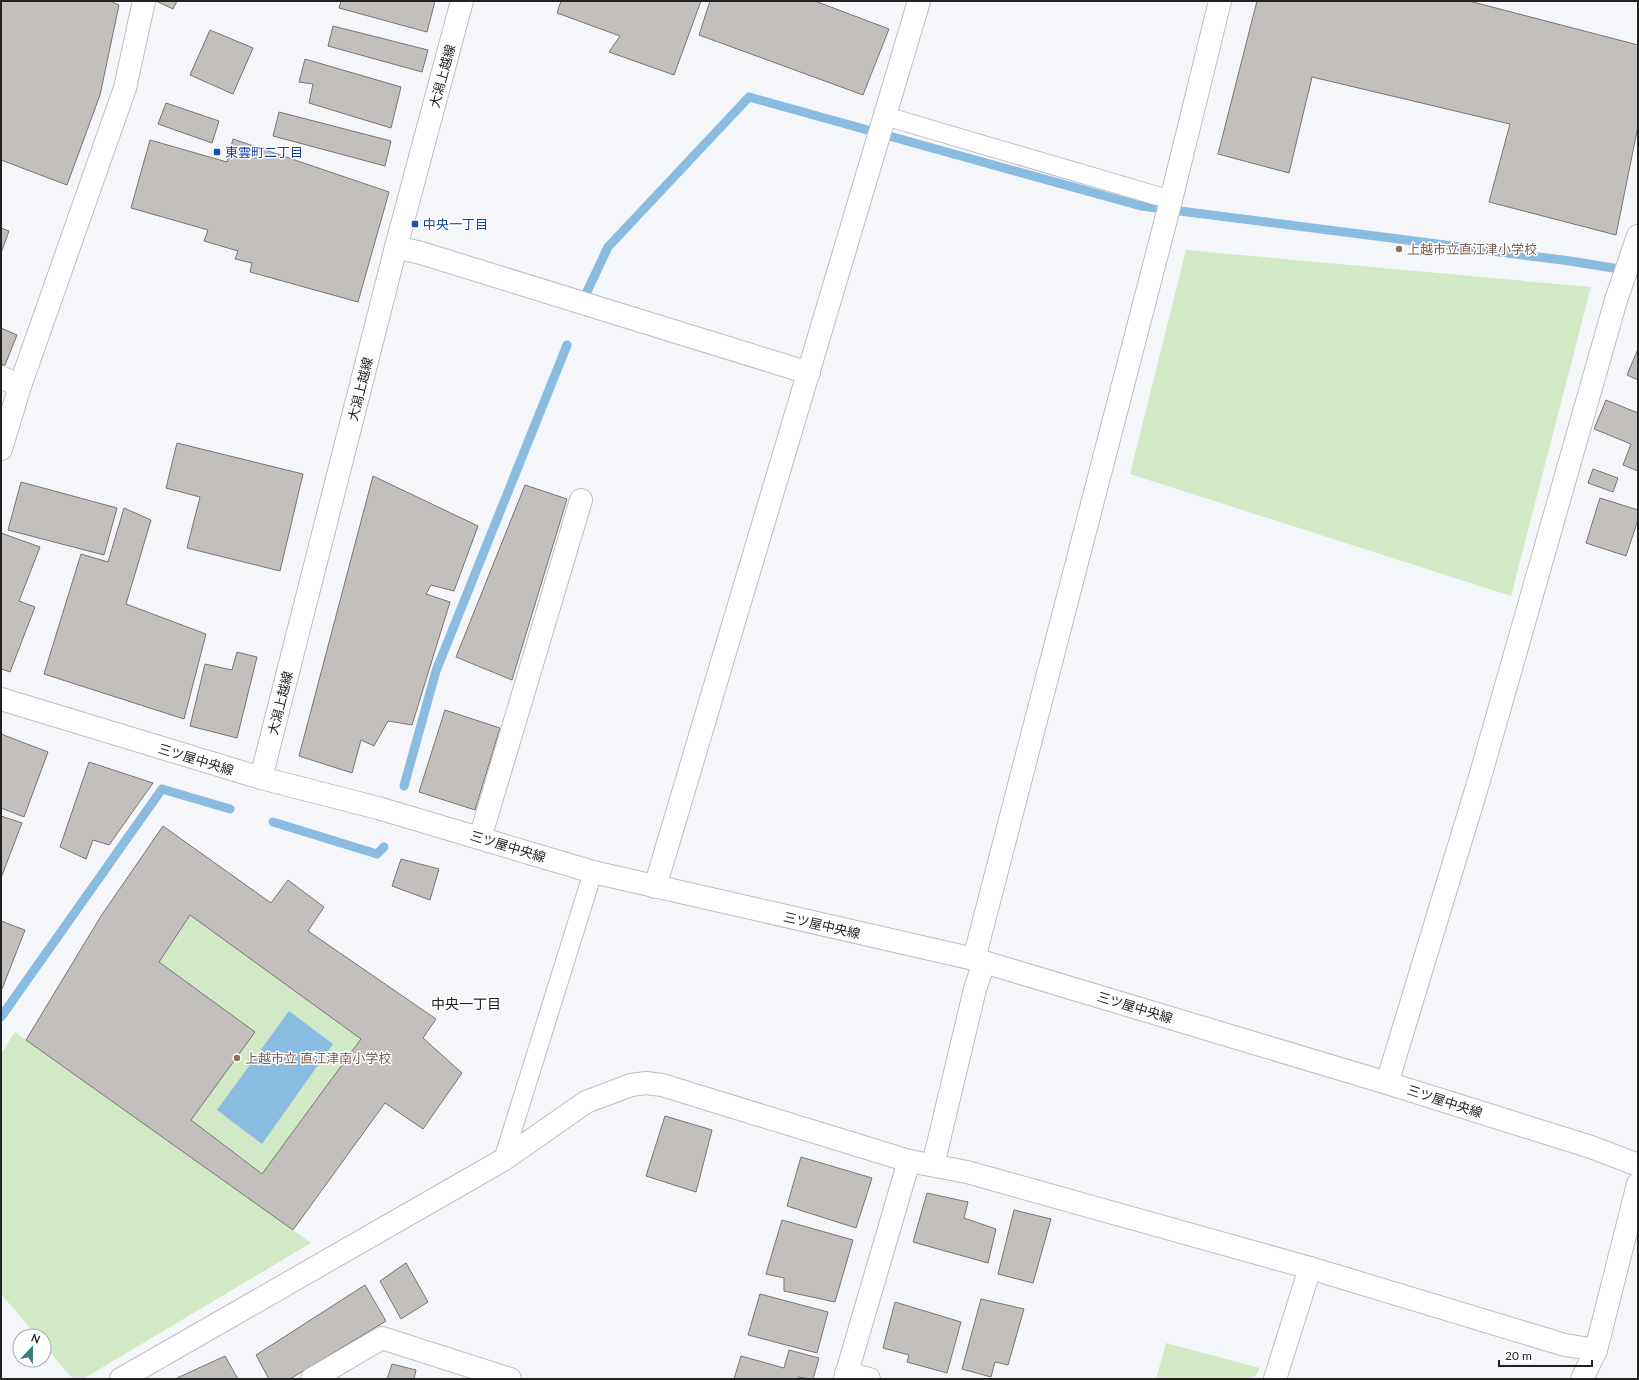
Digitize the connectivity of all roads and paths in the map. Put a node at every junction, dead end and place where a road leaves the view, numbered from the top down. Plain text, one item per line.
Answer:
1 (462, 1) edge
2 (919, 1) edge
3 (1220, 1) edge
4 (142, 2) edge
5 (885, 116) junction
6 (1170, 200) junction
7 (1638, 236) edge
8 (396, 247) junction
9 (809, 373) junction
10 (10, 381) edge
11 (1, 448) edge
12 (581, 500) dead end
13 (1, 700) edge
14 (261, 778) junction
15 (480, 838) junction
16 (593, 872) junction
17 (655, 887) junction
18 (979, 961) junction
19 (1387, 1083) junction
20 (503, 1160) junction
21 (909, 1161) junction
22 (933, 1165) junction
23 (1638, 1165) edge
24 (1638, 1184) edge
25 (1310, 1268) junction
26 (1596, 1350) junction
27 (846, 1376) edge
28 (121, 1379) edge
29 (312, 1379) edge
30 (510, 1379) edge
31 (869, 1379) edge
32 (1275, 1379) edge
33 (1582, 1379) edge

1 - 8 street, 大潟上越線
2 - 5 street
3 - 6 street
4 - 10 street
5 - 6 lane
5 - 9 street
6 - 18 street
7 - 19 street
8 - 9 street
8 - 14 street, 大潟上越線
9 - 17 street
10 - 11 street
12 - 15 street
13 - 14 street, 三ツ屋中央線
14 - 15 street, 三ツ屋中央線
15 - 16 street, 三ツ屋中央線
16 - 17 street, 三ツ屋中央線
16 - 20 lane
17 - 18 street, 三ツ屋中央線
18 - 19 street, 三ツ屋中央線
18 - 22 street
19 - 23 street, 三ツ屋中央線
20 - 21 street
20 - 28 street
21 - 22 street
21 - 27 street
22 - 25 street
24 - 26 street
25 - 26 street
25 - 32 street
26 - 33 street
27 - 31 street
29 - 30 street

